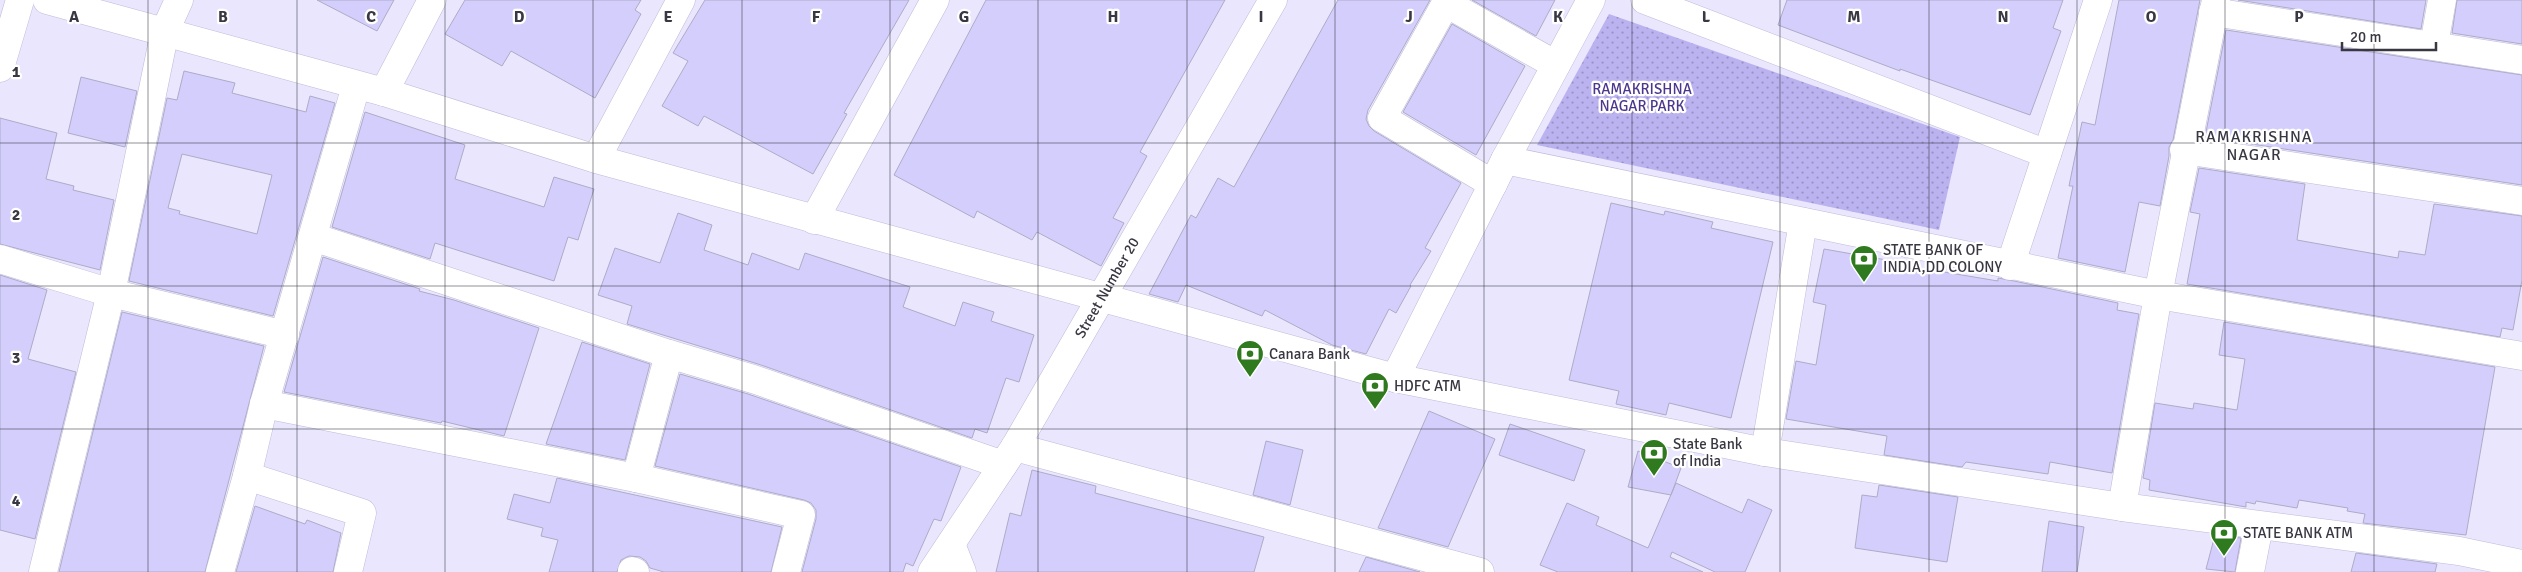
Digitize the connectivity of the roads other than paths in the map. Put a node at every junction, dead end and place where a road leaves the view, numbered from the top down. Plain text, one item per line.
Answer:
1 (20, 0) edge
2 (48, 0) edge
3 (179, 0) edge
4 (432, 0) edge
5 (681, 0) edge
6 (935, 0) edge
7 (1273, 0) edge
8 (1591, 0) edge
9 (1645, 0) edge
10 (2098, 0) edge
11 (2442, 0) edge
12 (2214, 6) edge
13 (165, 31) junction
14 (2434, 45) junction
15 (2522, 60) edge
16 (1556, 65) junction
17 (0, 68) edge
18 (356, 86) junction
19 (384, 92) junction
20 (2184, 150) junction
21 (2047, 154) junction
22 (596, 160) junction
23 (1505, 160) junction
24 (1493, 184) junction
25 (2522, 201) edge
26 (814, 220) junction
27 (1803, 222) junction
28 (313, 236) junction
29 (0, 259) edge
30 (2010, 266) junction
31 (111, 293) junction
32 (2158, 295) junction
33 (1099, 299) junction
34 (285, 336) junction
35 (669, 354) junction
36 (2522, 356) edge
37 (1395, 378) junction
38 (264, 404) junction
39 (1766, 452) junction
40 (1009, 456) junction
41 (247, 476) junction
42 (636, 478) junction
43 (2122, 507) junction
44 (2259, 526) junction
45 (951, 544) junction
46 (2456, 562) edge
47 (2522, 564) edge
48 (43, 572) edge
49 (220, 572) edge
50 (348, 572) edge
51 (786, 572) edge
52 (932, 572) edge
53 (962, 572) edge
54 (1480, 572) edge
55 (2250, 572) edge

1 - 17 street
2 - 13 street
3 - 13 street
4 - 19 street
5 - 22 street
6 - 26 street
7 - 33 street, Street Number 20
8 - 16 street
9 - 21 street
10 - 21 street
11 - 14 street
12 - 14 street
12 - 20 street
13 - 18 street
13 - 31 street
14 - 15 street
16 - 23 street
16 - 24 street
18 - 19 street
18 - 28 street
19 - 22 street
20 - 25 street
20 - 32 street
21 - 30 street
22 - 26 street
23 - 24 street
23 - 27 street
24 - 37 street
26 - 33 street
27 - 30 street
27 - 39 street
28 - 34 street
28 - 35 street
29 - 31 street
30 - 32 street
31 - 34 street
31 - 48 street
32 - 36 street
32 - 43 street
33 - 37 street
33 - 40 street, Street Number 20
34 - 38 street
35 - 40 street
35 - 42 street
37 - 39 street
38 - 41 street
38 - 42 street
39 - 43 street
40 - 45 street, Street Number 20
40 - 54 street
41 - 49 street
41 - 50 street
42 - 51 street
43 - 44 street
44 - 46 street
44 - 55 street
45 - 52 street, Street Number 20
45 - 53 street
46 - 47 street

